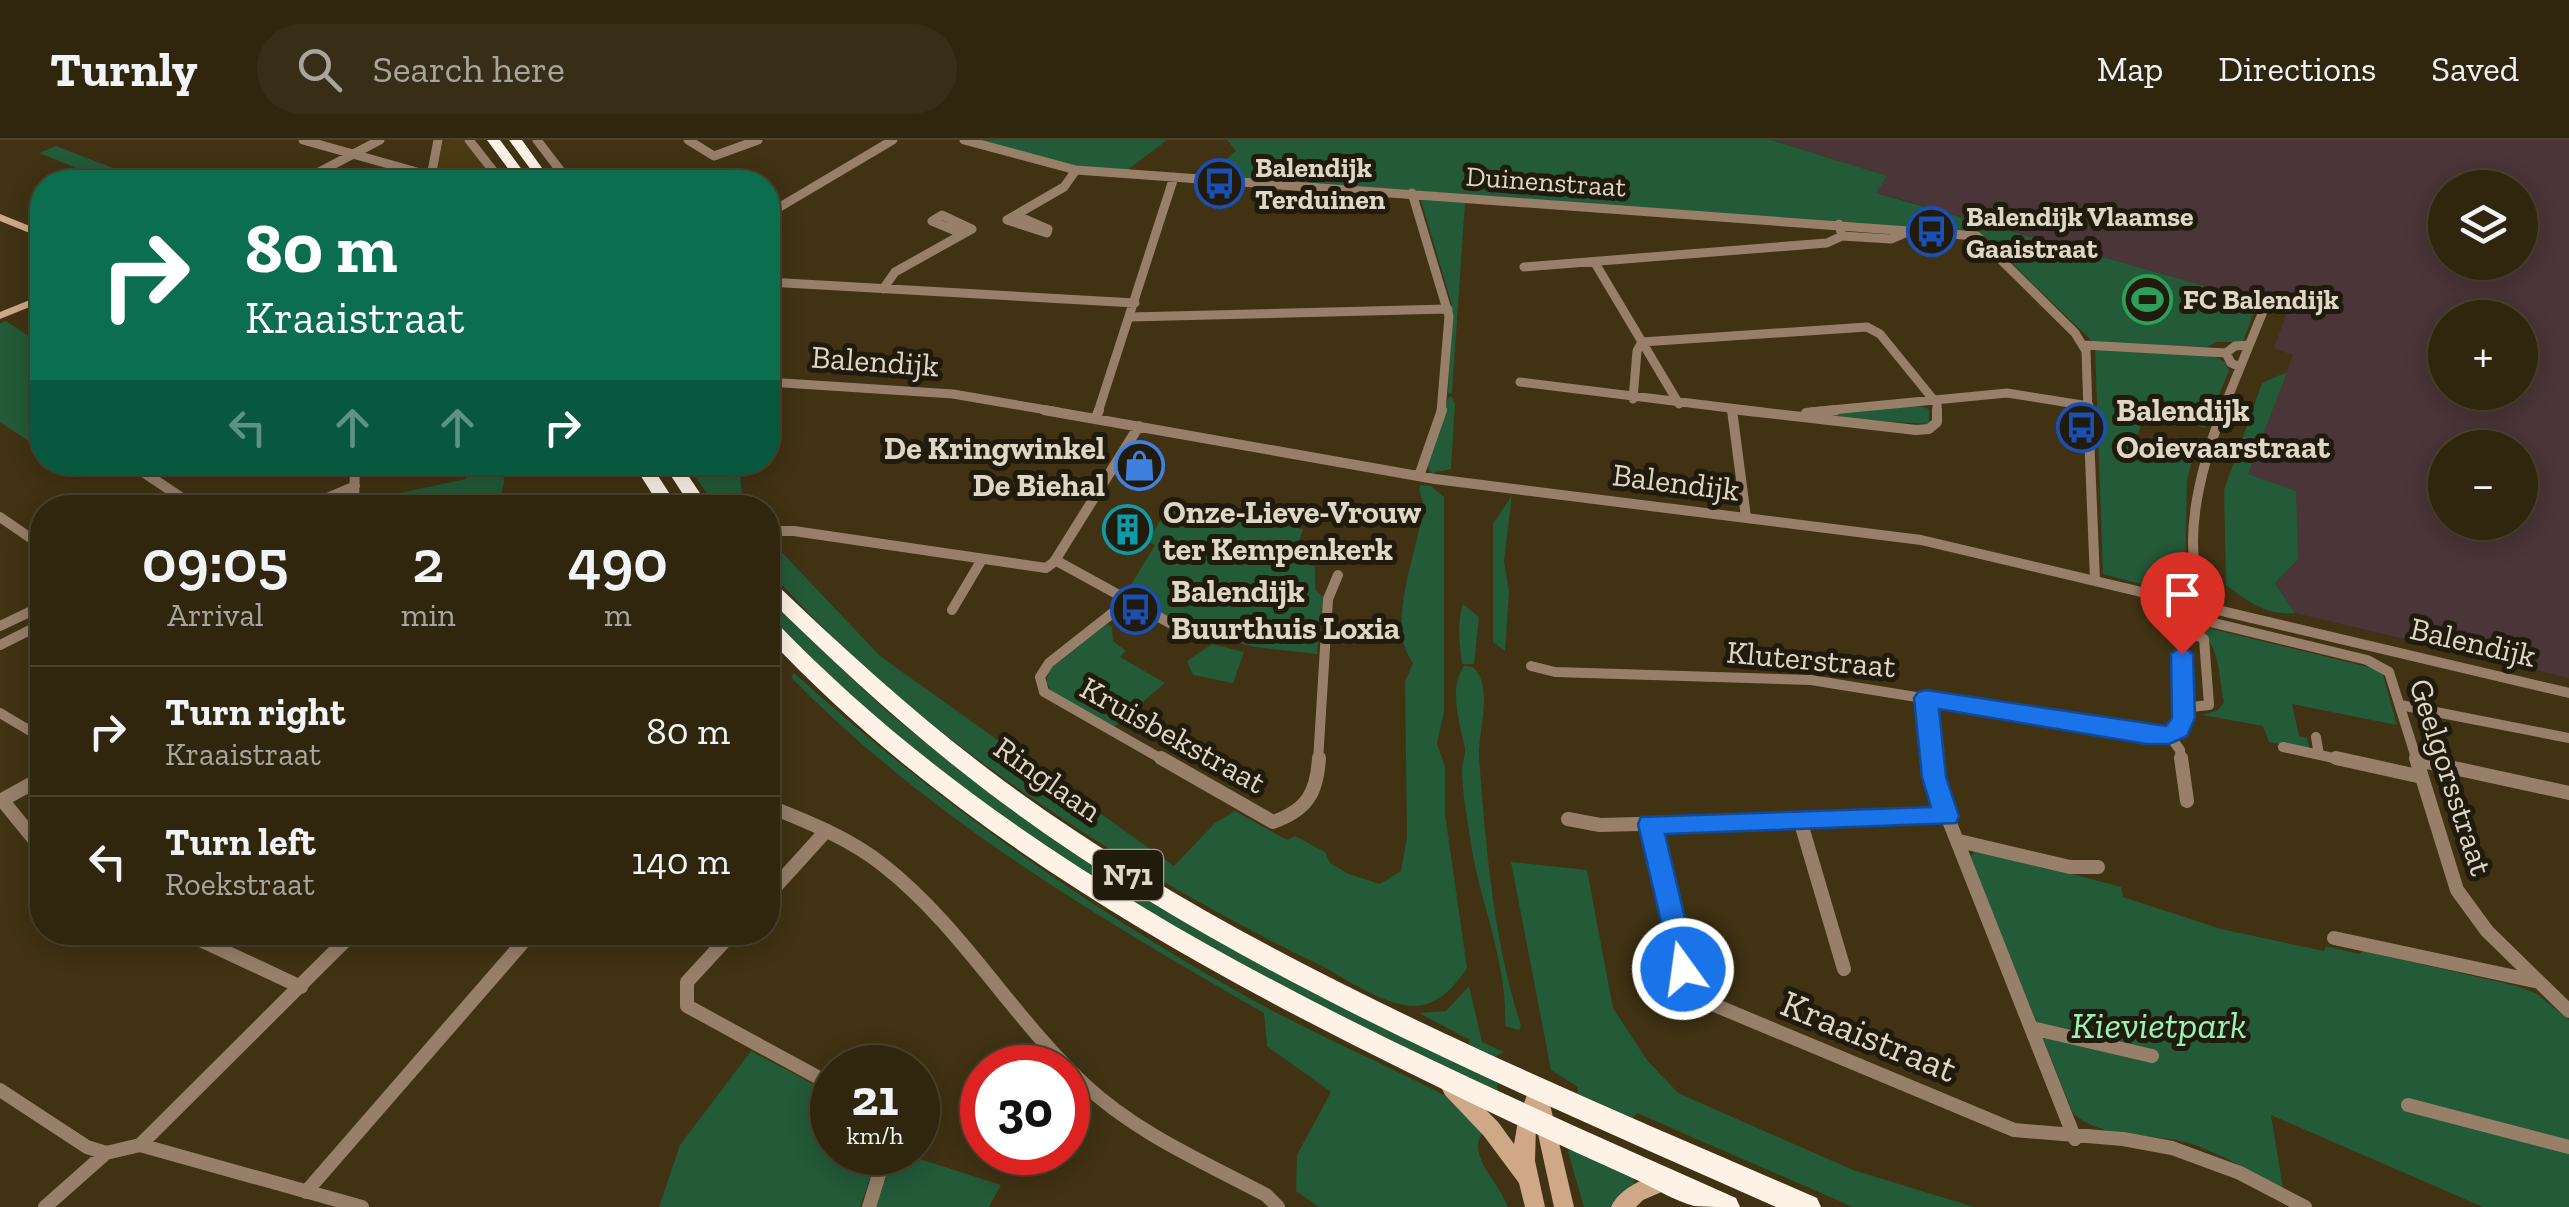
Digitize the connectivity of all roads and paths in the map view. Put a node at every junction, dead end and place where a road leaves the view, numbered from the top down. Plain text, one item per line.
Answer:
1 (303, 140) edge
2 (380, 140) edge
3 (438, 140) edge
4 (470, 140) edge
5 (493, 140) edge
6 (515, 140) edge
7 (537, 140) edge
8 (688, 140) edge
9 (758, 140) edge
10 (893, 140) edge
11 (964, 140) edge
12 (352, 155) junction
13 (323, 170) edge
14 (401, 170) edge
15 (433, 170) edge
16 (493, 170) edge
17 (516, 170) edge
18 (537, 170) edge
19 (559, 170) edge
20 (1076, 170) junction
21 (1174, 177) junction
22 (1412, 193) junction
23 (780, 207) edge
24 (1016, 215) dead end
25 (0, 217) edge
26 (1839, 224) junction
27 (30, 229) edge
28 (1914, 229) junction
29 (962, 234) dead end
30 (1842, 236) junction
31 (1596, 263) junction
32 (1524, 267) dead end
33 (780, 283) edge
34 (882, 288) junction
35 (30, 303) edge
36 (1135, 303) junction
37 (2266, 304) dead end
38 (1448, 309) junction
39 (0, 316) edge
40 (1130, 318) junction
41 (1642, 342) junction
42 (2084, 344) junction
43 (2249, 345) junction
44 (2226, 353) junction
45 (2240, 367) junction
46 (1520, 382) dead end
47 (780, 383) edge
48 (1634, 398) junction
49 (1934, 400) junction
50 (1679, 404) junction
51 (2090, 406) junction
52 (1732, 410) junction
53 (1784, 415) junction
54 (1096, 418) junction
55 (1139, 426) junction
56 (148, 475) edge
57 (354, 475) edge
58 (1419, 476) junction
59 (354, 486) junction
60 (178, 495) edge
61 (334, 495) edge
62 (354, 495) edge
63 (0, 517) edge
64 (1746, 517) junction
65 (780, 531) edge
66 (30, 538) edge
67 (981, 560) junction
68 (1055, 560) junction
69 (1338, 575) dead end
70 (2095, 580) junction
71 (1316, 585) dead end
72 (1331, 588) junction
73 (780, 600) edge
74 (1130, 600) junction
75 (2215, 608) junction
76 (952, 610) dead end
77 (30, 612) edge
78 (2181, 614) junction
79 (0, 626) edge
80 (1179, 628) dead end
81 (30, 630) edge
82 (780, 637) edge
83 (0, 645) edge
84 (2390, 651) junction
85 (1531, 666) dead end
86 (2382, 666) junction
87 (2569, 693) edge
88 (1926, 698) junction
89 (2400, 705) junction
90 (2183, 708) junction
91 (0, 713) edge
92 (30, 731) edge
93 (2169, 735) junction
94 (2316, 737) dead end
95 (2569, 738) edge
96 (2283, 747) dead end
97 (2319, 755) junction
98 (2417, 760) junction
99 (2422, 777) junction
100 (30, 785) edge
101 (2569, 792) edge
102 (2187, 800) dead end
103 (1, 801) edge
104 (780, 811) edge
105 (1947, 816) junction
106 (1568, 820) dead end
107 (1800, 820) junction
108 (1650, 824) junction
109 (826, 831) junction
110 (30, 835) edge
111 (1958, 841) junction
112 (2098, 866) dead end
113 (780, 881) edge
114 (2334, 938) dead end
115 (212, 945) edge
116 (341, 945) edge
117 (521, 945) edge
118 (720, 945) edge
119 (1844, 969) dead end
120 (2539, 982) junction
121 (301, 987) junction
122 (2569, 1011) edge
123 (2032, 1028) junction
124 (2152, 1056) dead end
125 (1429, 1071) junction
126 (810, 1073) edge
127 (1538, 1088) junction
128 (0, 1090) edge
129 (2408, 1105) dead end
130 (1536, 1120) junction
131 (2075, 1138) junction
132 (140, 1145) junction
133 (2569, 1147) edge
134 (106, 1154) junction
135 (879, 1175) edge
136 (1526, 1176) junction
137 (1666, 1180) junction
138 (306, 1192) junction
139 (46, 1207) edge
140 (362, 1207) edge
141 (869, 1207) edge
142 (1278, 1207) edge
143 (1534, 1207) edge
144 (1564, 1207) edge
145 (1621, 1207) edge
146 (1726, 1207) edge
147 (1807, 1207) edge
148 (2305, 1207) edge

1 - 12 street
2 - 12 street
3 - 15 street
4 - 16 street
5 - 17 highway
6 - 18 highway
7 - 19 street
8 - 9 street
10 - 23 street
11 - 20 street, Duinenstraat
12 - 13 street
12 - 14 street
20 - 21 street, Duinenstraat
20 - 24 street
21 - 22 street, Duinenstraat
21 - 36 street
22 - 26 street, Duinenstraat
22 - 38 street
25 - 27 main road
26 - 28 street, Duinenstraat
26 - 30 street
28 - 30 street
28 - 42 street, Duinenstraat
29 - 34 street
30 - 31 street
31 - 32 street
31 - 41 street
33 - 34 street
34 - 36 street
35 - 39 main road
36 - 40 street
37 - 43 street
38 - 40 street
38 - 58 street
40 - 54 street
41 - 48 street
41 - 49 street
41 - 50 street
42 - 44 street
42 - 51 street
43 - 44 street
43 - 45 street
44 - 45 street
45 - 75 street
46 - 48 street
47 - 54 street, Balendijk
48 - 50 street
49 - 51 street
49 - 53 street
49 - 53 street
50 - 52 street
51 - 70 street
52 - 53 street
52 - 64 street
54 - 55 street, Balendijk
55 - 58 street, Balendijk
55 - 68 street
56 - 60 street
57 - 59 street
58 - 64 street, Balendijk
59 - 61 street
59 - 62 street
63 - 66 street
64 - 70 street, Balendijk
65 - 67 street
67 - 68 street
67 - 76 street
68 - 74 street
69 - 72 street, Kruisbekstraat
70 - 78 street, Balendijk
71 - 72 street
72 - 74 street, Kruisbekstraat
73 - 127 highway, Ringlaan / N71
74 - 80 street
75 - 78 street, Balendijk
75 - 84 street, Balendijk
77 - 79 street
78 - 86 street, Geelgorsstraat
78 - 90 street
78 - 90 street
81 - 83 street
82 - 125 highway, Ringlaan / N71
84 - 86 street
84 - 87 street, Balendijk
85 - 88 street, Kluterstraat
86 - 89 street, Geelgorsstraat
88 - 93 street, Kluterstraat
88 - 105 street
89 - 95 street
89 - 98 street, Geelgorsstraat
90 - 93 street
91 - 92 street
93 - 102 street
94 - 97 street
96 - 97 street
97 - 99 street
98 - 99 street, Geelgorsstraat
98 - 101 street
99 - 120 street, Geelgorsstraat
100 - 103 street
103 - 110 street
104 - 109 street
105 - 107 street
105 - 111 street
106 - 108 street
107 - 108 street
107 - 119 street
108 - 131 street, Kraaistraat
109 - 113 street
109 - 142 street
111 - 112 street
111 - 123 street
114 - 120 street
115 - 121 street
116 - 121 street
117 - 138 street
118 - 126 street
120 - 122 street, Geelgorsstraat
121 - 132 street
123 - 124 street
123 - 131 street
125 - 130 highway, Ringlaan / N71
125 - 136 main road, Ringlaan
127 - 130 main road, Ringlaan
127 - 147 highway, N71
128 - 134 street
129 - 133 street
130 - 136 main road, Ringlaan
130 - 137 highway, N71
130 - 144 main road, Ringlaan
131 - 148 street, Kraaistraat
132 - 134 street
132 - 138 street
134 - 139 street
135 - 141 street
136 - 143 main road, Ringlaan
137 - 145 main road
137 - 146 highway, N71
138 - 140 street

